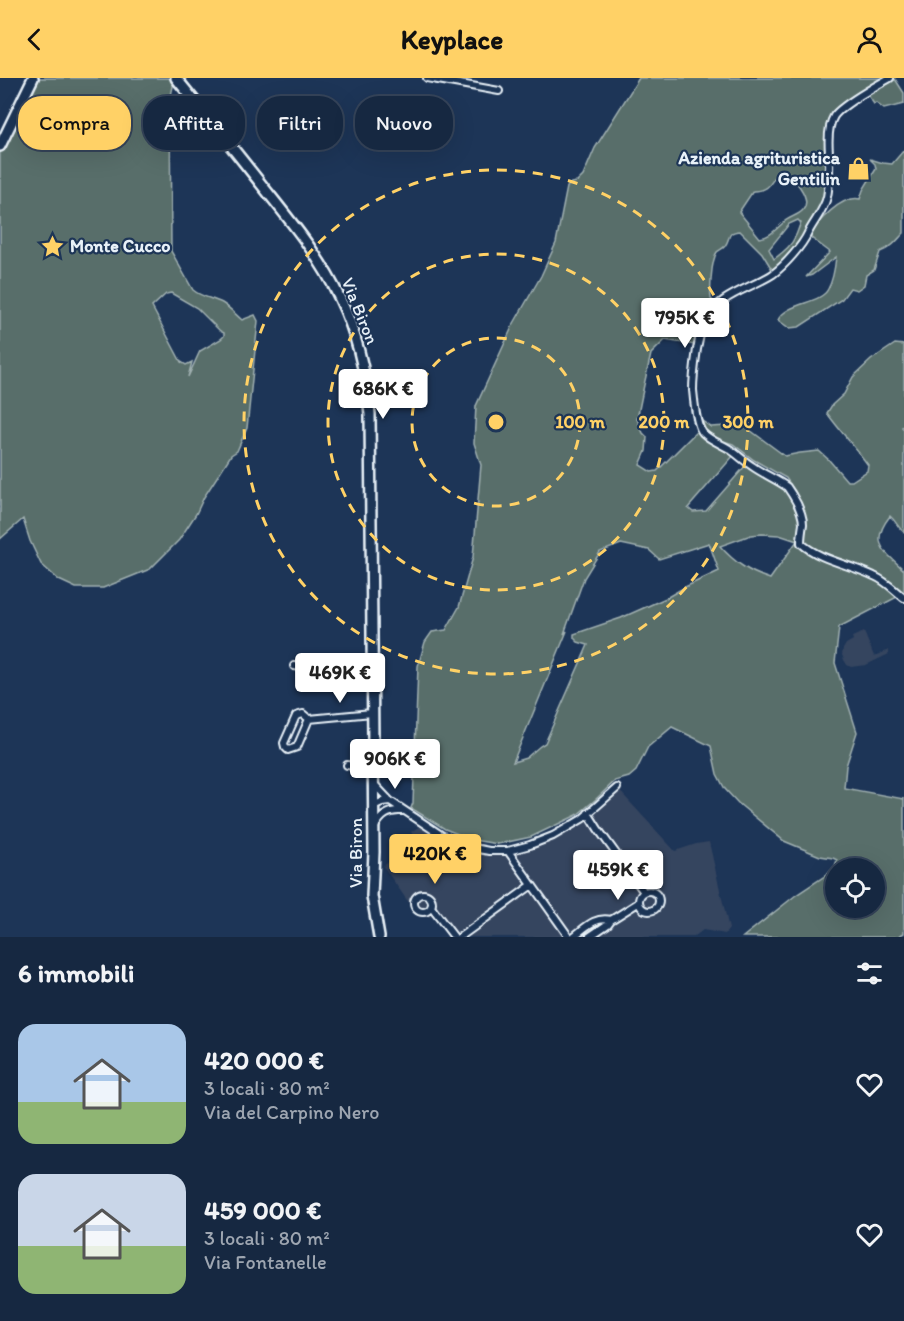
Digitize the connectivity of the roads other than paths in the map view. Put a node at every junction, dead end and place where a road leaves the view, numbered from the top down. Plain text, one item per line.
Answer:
1 (33, 78) edge
2 (176, 78) edge
3 (427, 78) edge
4 (890, 78) edge
5 (499, 91) dead end
6 (0, 146) edge
7 (904, 598) edge
8 (294, 666) dead end
9 (372, 678) junction
10 (372, 713) junction
11 (309, 719) junction
12 (347, 765) dead end
13 (372, 769) junction
14 (373, 783) junction
15 (616, 788) dead end
16 (390, 801) junction
17 (373, 806) junction
18 (403, 811) junction
19 (388, 812) junction
20 (588, 813) junction
21 (373, 830) junction
22 (508, 851) junction
23 (532, 885) junction
24 (644, 892) junction
25 (638, 903) junction
26 (431, 907) dead end
27 (611, 920) junction
28 (379, 937) edge
29 (454, 937) edge
30 (460, 937) edge
31 (571, 937) edge
32 (589, 937) edge

1 - 6 street
2 - 9 street, Via Biron
3 - 5 street
4 - 7 street
8 - 9 street
9 - 10 street, Via Biron
10 - 11 street
10 - 13 street, Via Biron
11 - 11 street
12 - 13 street
13 - 14 street, Via Biron
14 - 16 street
14 - 17 street, Via Biron
15 - 20 street
16 - 17 street
16 - 18 street
17 - 19 street
17 - 21 street, Via Biron
18 - 19 street
18 - 22 street
19 - 21 street
20 - 22 street
20 - 24 street
21 - 28 street, Via Biron
22 - 23 street
23 - 30 street
23 - 31 street
24 - 25 street
24 - 25 street
25 - 27 street
26 - 29 street
27 - 31 street
27 - 32 street

